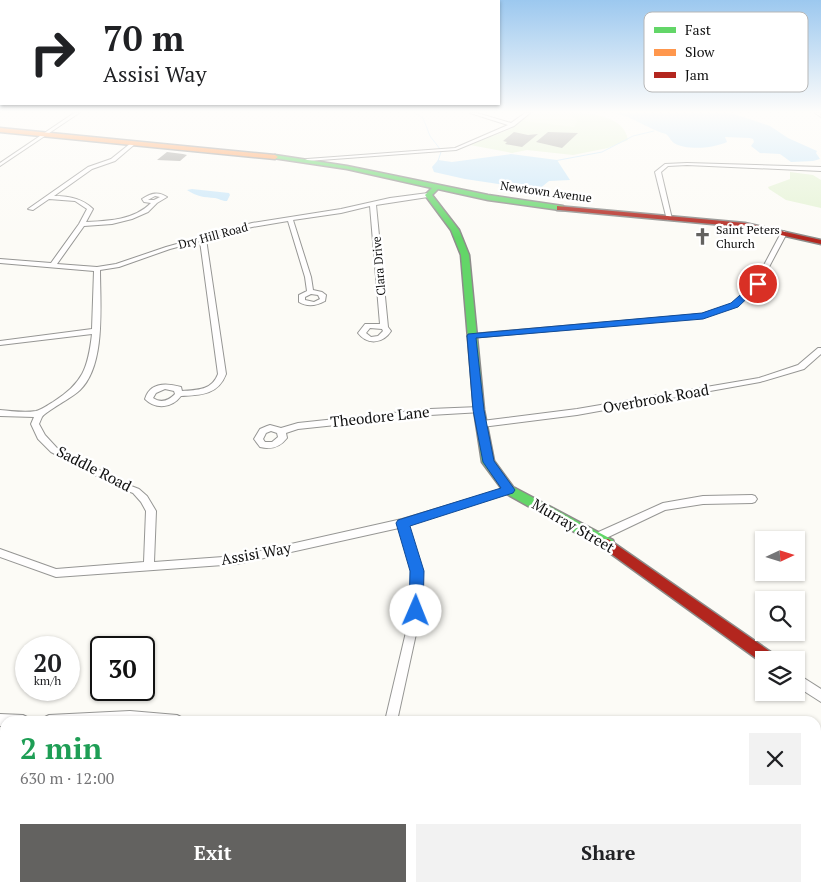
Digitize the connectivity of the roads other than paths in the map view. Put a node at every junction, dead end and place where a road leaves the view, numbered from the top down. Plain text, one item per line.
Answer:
1 (15, 155) edge
2 (120, 155) edge
3 (249, 155) edge
4 (405, 155) edge
5 (339, 162) junction
6 (0, 164) edge
7 (821, 169) edge
8 (431, 191) junction
9 (49, 197) junction
10 (155, 202) dead end
11 (373, 205) junction
12 (30, 209) dead end
13 (290, 219) junction
14 (669, 219) junction
15 (82, 224) junction
16 (784, 233) junction
17 (203, 238) junction
18 (821, 242) edge
19 (0, 261) edge
20 (52, 266) junction
21 (97, 269) junction
22 (310, 292) dead end
23 (384, 327) dead end
24 (96, 331) junction
25 (471, 336) junction
26 (0, 342) edge
27 (821, 350) edge
28 (179, 394) dead end
29 (479, 410) junction
30 (0, 413) edge
31 (39, 414) junction
32 (482, 424) junction
33 (282, 431) dead end
34 (509, 490) junction
35 (752, 499) dead end
36 (402, 523) junction
37 (598, 537) junction
38 (0, 553) edge
39 (149, 565) junction
40 (757, 651) edge
41 (805, 685) edge
42 (821, 696) edge
43 (392, 716) edge

1 - 6 street
2 - 9 street
3 - 5 main road, Newtown Avenue
4 - 5 street
5 - 8 main road, Newtown Avenue
7 - 14 street
8 - 11 street, Dry Hill Road
8 - 14 main road, Newtown Avenue
8 - 25 main road, Murray Street
9 - 12 street
9 - 15 street
10 - 15 street
11 - 13 street, Dry Hill Road
11 - 23 street, Clara Drive
13 - 17 street, Dry Hill Road
13 - 22 street
14 - 16 main road, Newtown Avenue
15 - 20 street
16 - 18 main road, Newtown Avenue
16 - 25 street
17 - 21 street, Dry Hill Road
17 - 28 street
19 - 20 street, Dry Hill Road
20 - 21 street, Dry Hill Road
21 - 24 street
24 - 26 street
24 - 31 street
25 - 29 main road, Murray Street
27 - 32 street, Overbrook Road
29 - 32 main road, Murray Street
29 - 33 street, Theodore Lane
30 - 31 street
31 - 39 street, Saddle Road
32 - 34 main road, Murray Street
34 - 36 street, Assisi Way
34 - 37 main road, Murray Street
35 - 37 street
36 - 39 street, Assisi Way
36 - 43 street
37 - 40 main road, Murray Street
38 - 39 street, Assisi Way
41 - 42 street

